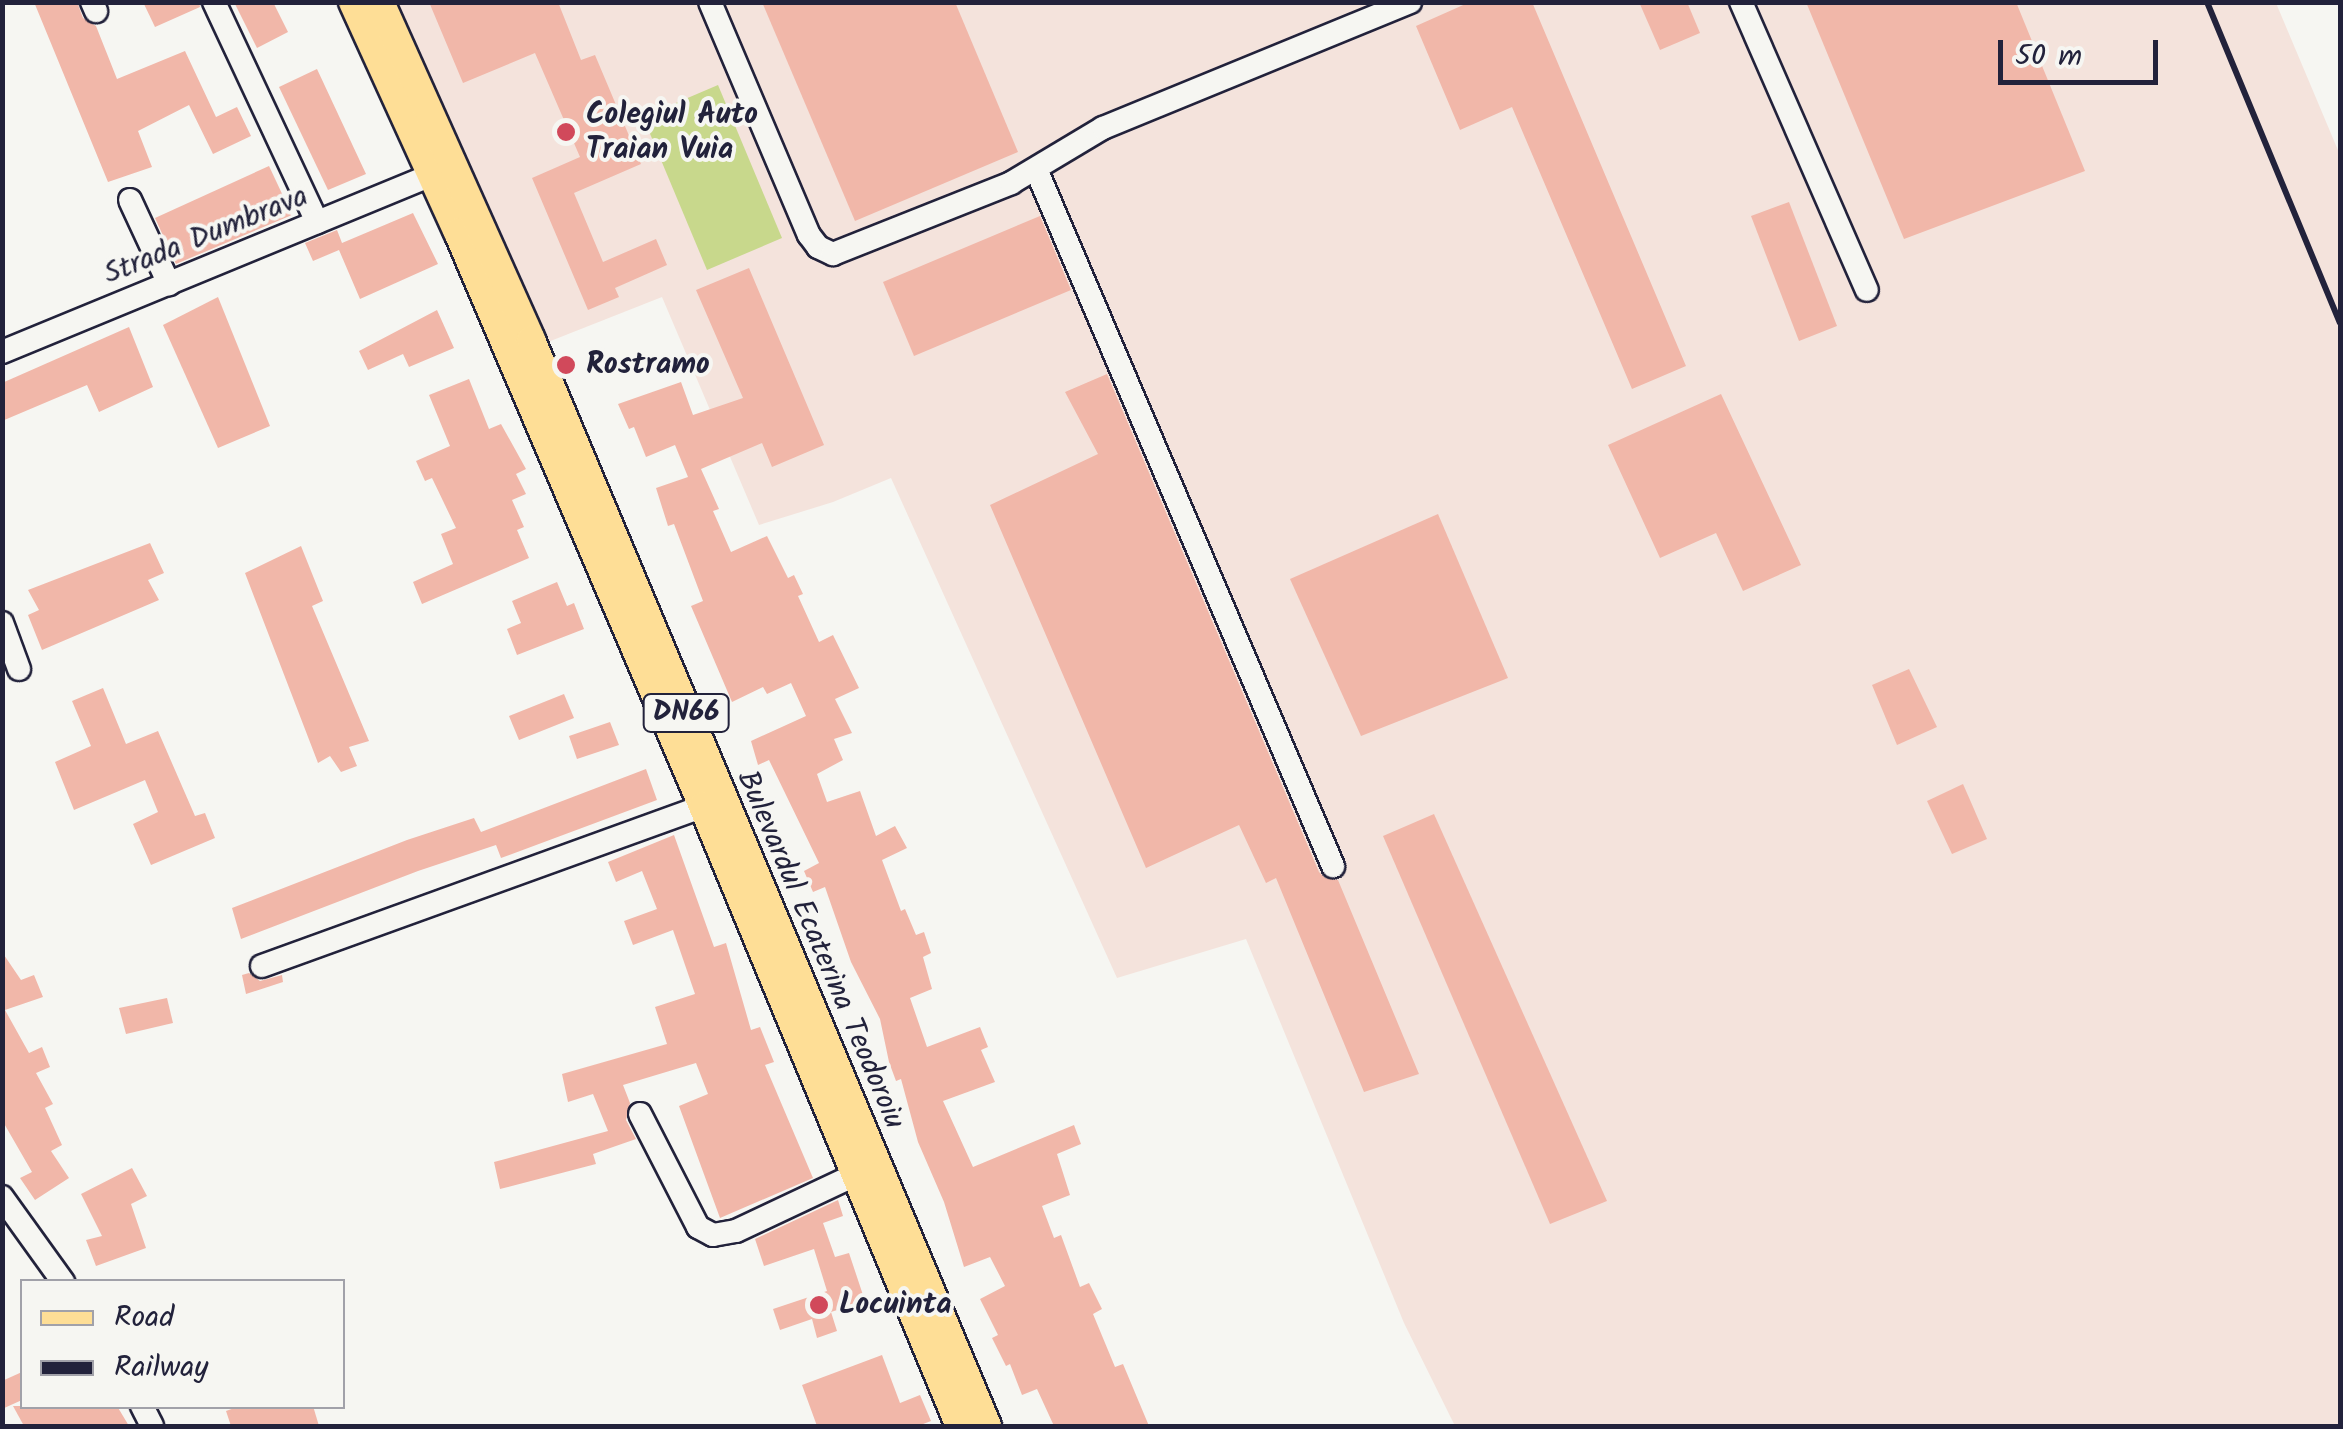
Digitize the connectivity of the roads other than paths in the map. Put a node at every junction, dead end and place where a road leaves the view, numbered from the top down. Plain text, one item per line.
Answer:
1 (214, 2) edge
2 (353, 2) edge
3 (380, 2) edge
4 (710, 2) edge
5 (1410, 2) edge
6 (1740, 2) edge
7 (443, 170) junction
8 (1036, 170) junction
9 (130, 200) dead end
10 (317, 222) junction
11 (169, 284) junction
12 (1866, 290) dead end
13 (2, 352) edge
14 (2, 623) edge
15 (18, 670) dead end
16 (703, 806) junction
17 (1332, 866) dead end
18 (262, 966) dead end
19 (640, 1114) dead end
20 (855, 1175) junction
21 (2, 1197) edge
22 (61, 1279) edge
23 (960, 1426) edge
24 (986, 1426) edge

1 - 10 street
2 - 7 main road, Bulevardul Ecaterina Teodoroiu / DN66
3 - 7 main road, Bulevardul Ecaterina Teodoroiu / DN66
4 - 8 street
5 - 8 street
6 - 12 street
7 - 10 street, Strada Dumbrava
7 - 16 main road, Bulevardul Ecaterina Teodoroiu
7 - 24 main road, Bulevardul Ecaterina Teodoroiu / DN66
8 - 17 street
9 - 11 street
10 - 11 street, Strada Dumbrava
11 - 13 street, Strada Dumbrava
14 - 15 street
16 - 18 street
16 - 20 main road, Bulevardul Ecaterina Teodoroiu
19 - 20 street
20 - 23 main road, Bulevardul Ecaterina Teodoroiu
21 - 22 street

